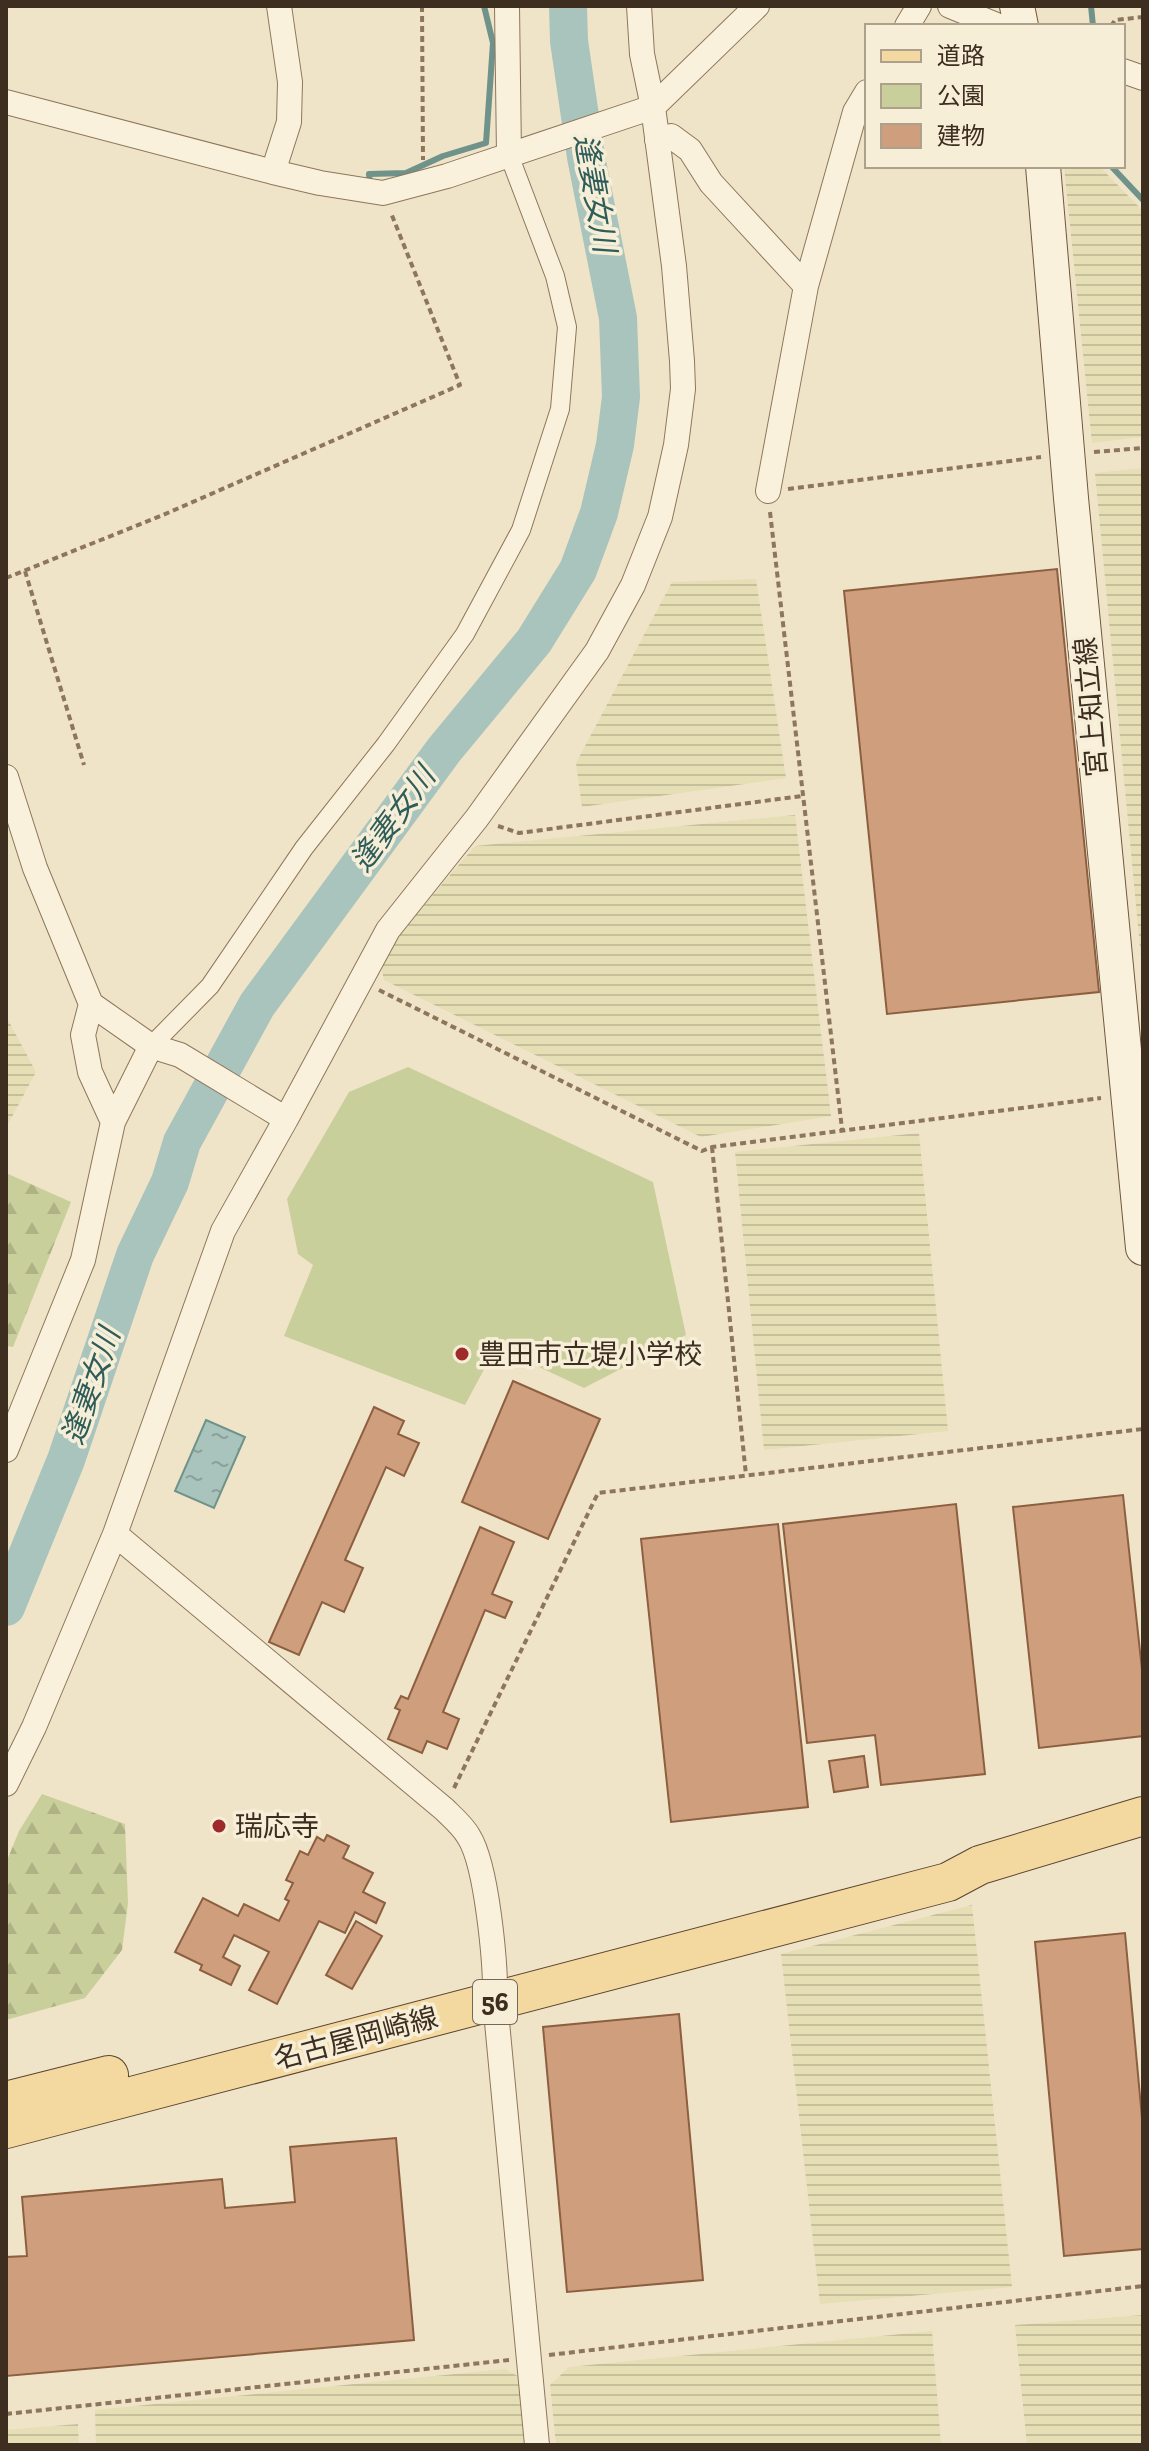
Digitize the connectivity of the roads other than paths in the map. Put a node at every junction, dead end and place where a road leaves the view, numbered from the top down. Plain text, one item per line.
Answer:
1 (279, 6) edge
2 (507, 6) edge
3 (639, 6) edge
4 (757, 6) edge
5 (919, 6) edge
6 (950, 6) edge
7 (908, 24) edge
8 (994, 24) edge
9 (865, 95) edge
10 (6, 102) edge
11 (645, 109) junction
12 (657, 140) junction
13 (516, 154) junction
14 (1043, 168) edge
15 (273, 172) junction
16 (806, 286) junction
17 (768, 491) road end
18 (6, 777) edge
19 (91, 1004) junction
20 (151, 1046) junction
21 (278, 1114) junction
22 (113, 1122) junction
23 (1143, 1248) edge
24 (6, 1450) edge
25 (115, 1534) junction
26 (6, 1784) edge
27 (1143, 1816) edge
28 (496, 1989) junction
29 (6, 2101) edge
30 (6, 2129) edge
31 (537, 2445) edge

1 - 15 street
2 - 13 street
3 - 11 street
4 - 11 street
5 - 7 street
6 - 8 street
9 - 16 street
10 - 15 street
11 - 12 street
11 - 13 street
12 - 16 street
12 - 21 street
13 - 15 street
13 - 20 street
14 - 23 main road, 宮上知立線
16 - 17 street
18 - 19 street
19 - 20 street
19 - 22 street
20 - 21 street
20 - 22 street
21 - 25 street
22 - 24 street
25 - 26 street
25 - 28 street
27 - 28 main road, 名古屋岡崎線 / 56
28 - 29 main road, 名古屋岡崎線 / 56
28 - 30 main road, 名古屋岡崎線 / 56
28 - 31 street

